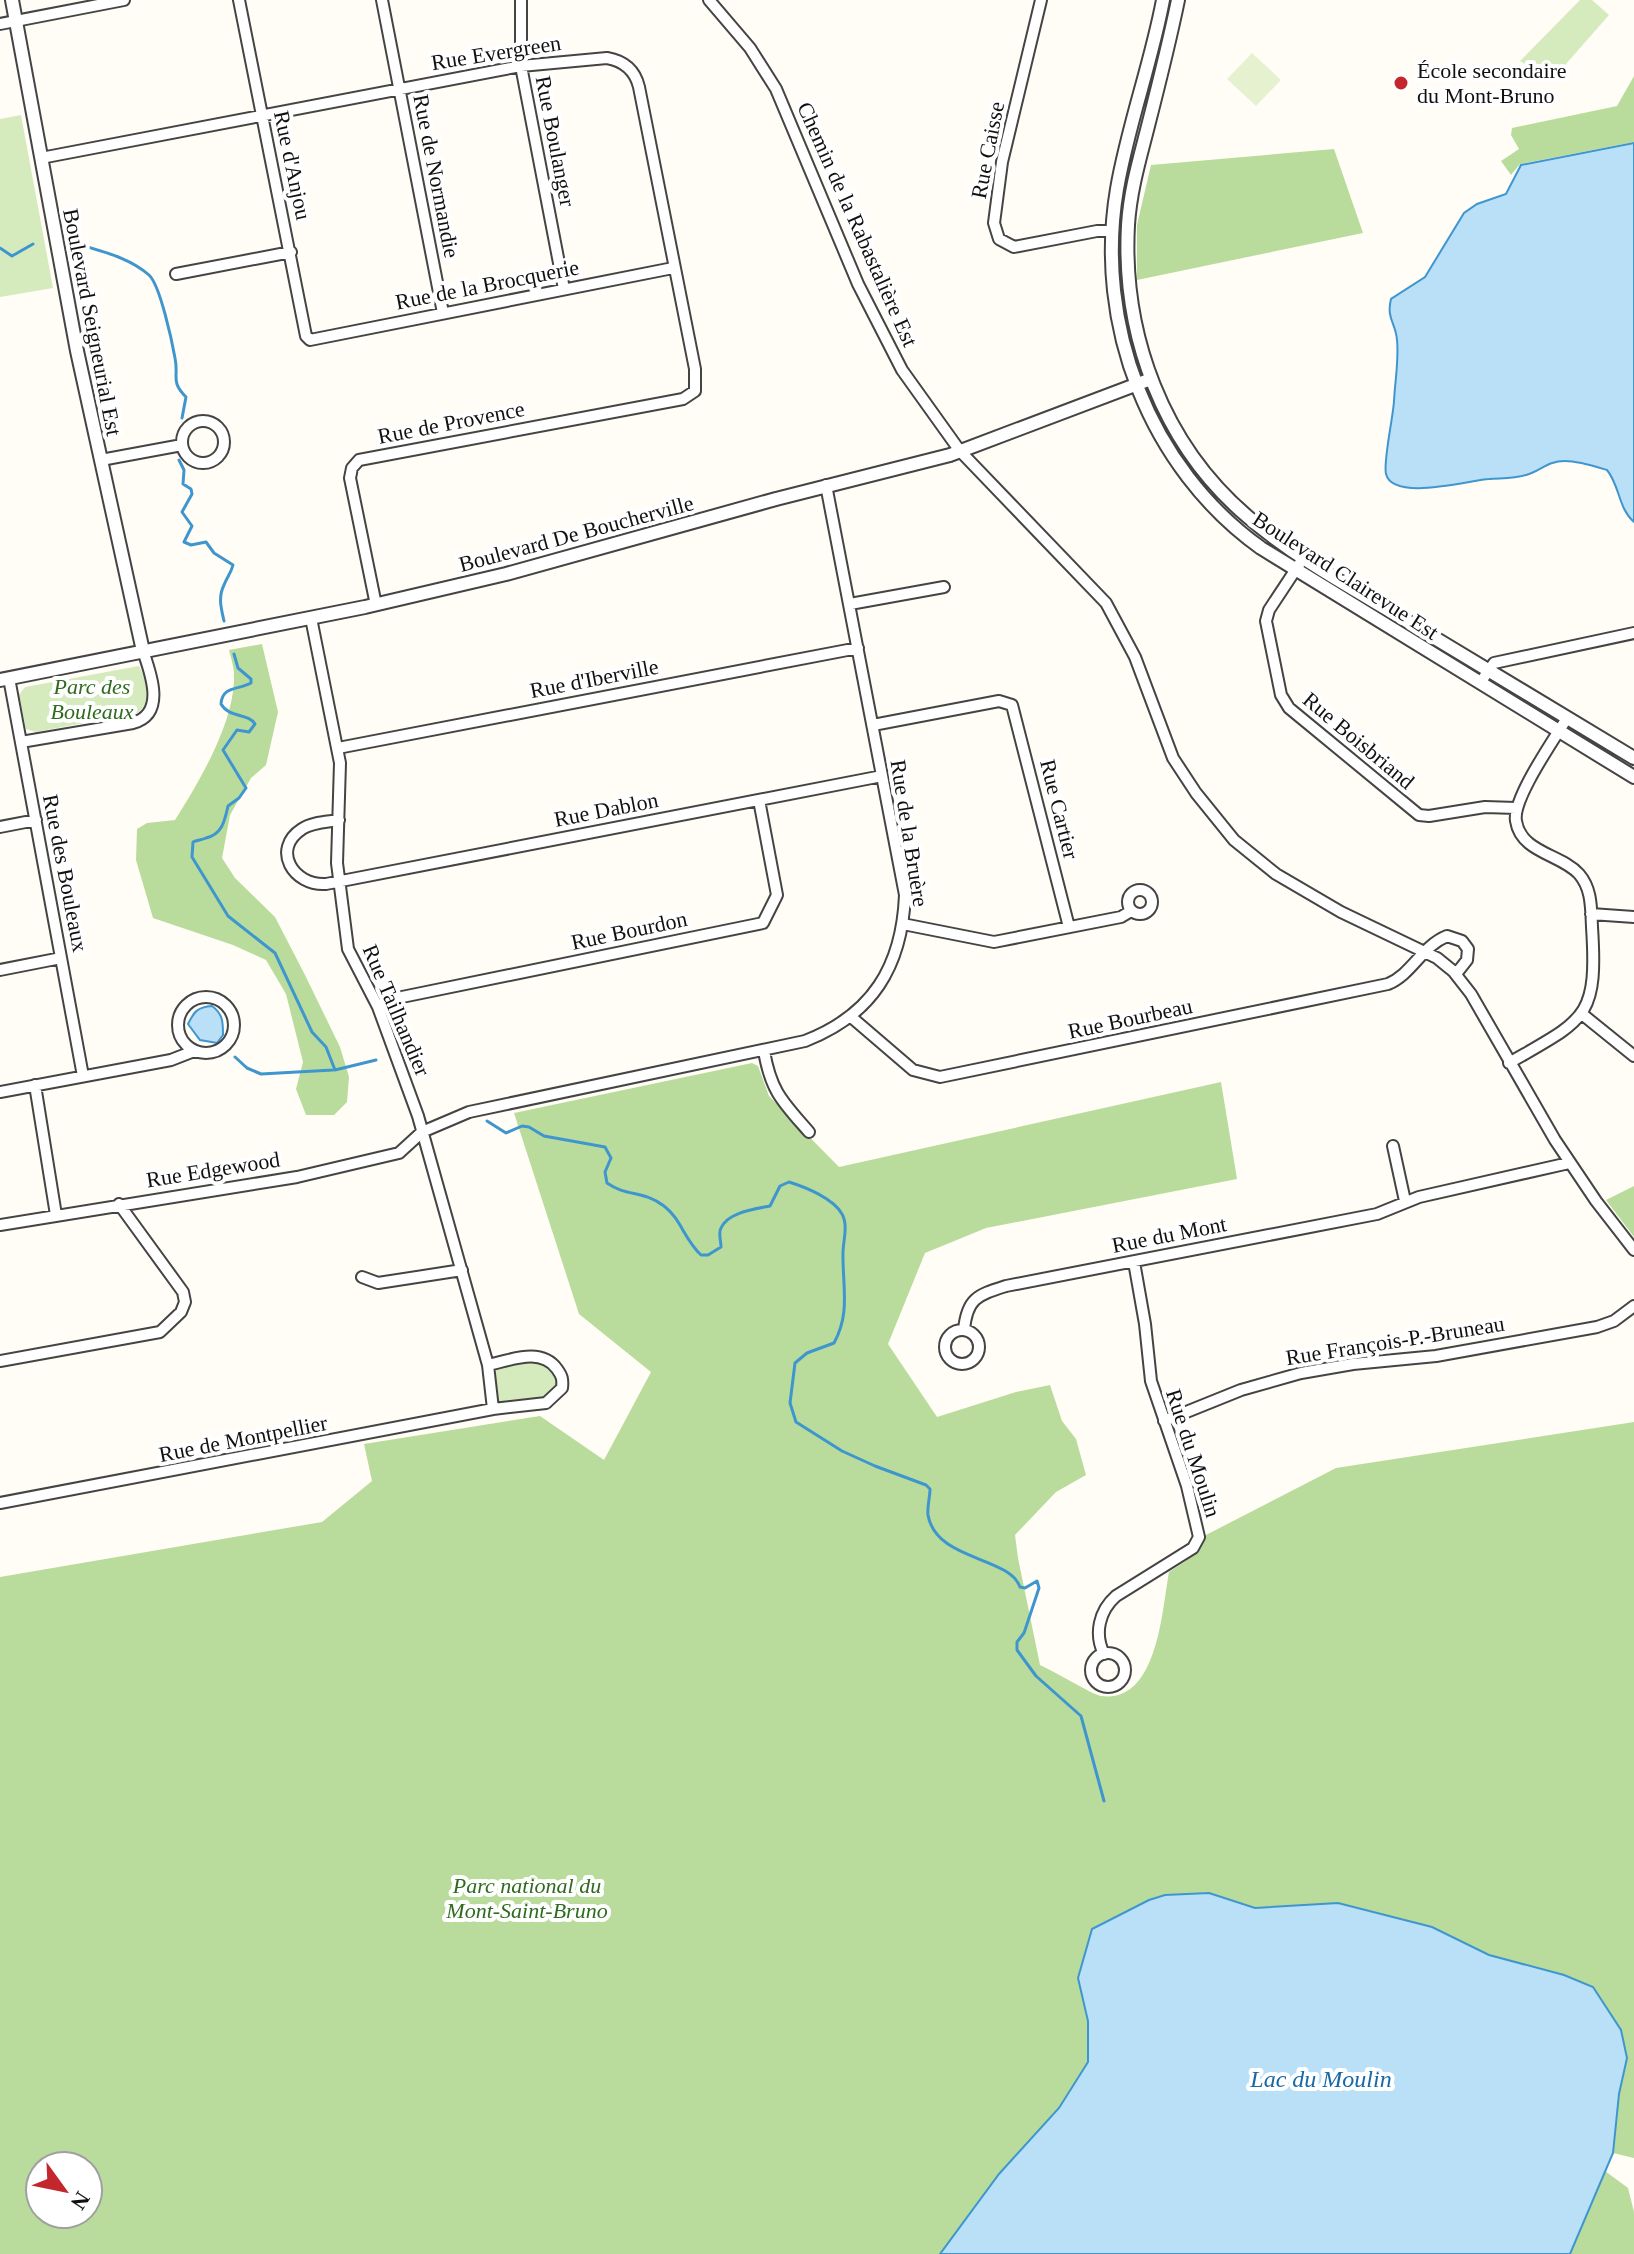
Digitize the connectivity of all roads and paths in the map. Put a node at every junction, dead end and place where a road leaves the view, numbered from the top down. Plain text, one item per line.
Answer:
1 (12, 0) edge
2 (124, 0) edge
3 (239, 0) edge
4 (382, 0) edge
5 (521, 0) edge
6 (709, 0) edge
7 (1041, 0) edge
8 (1163, 0) edge
9 (1178, 0) edge
10 (16, 21) junction
11 (0, 24) edge
12 (521, 66) junction
13 (399, 89) junction
14 (262, 116) junction
15 (41, 158) junction
16 (1112, 231) junction
17 (291, 252) junction
18 (673, 268) junction
19 (176, 274) dead end
20 (564, 289) junction
21 (443, 313) junction
22 (308, 339) joint
23 (1151, 379) junction
24 (1136, 385) junction
25 (695, 391) joint
26 (182, 445) junction
27 (960, 451) junction
28 (101, 460) junction
29 (826, 485) junction
30 (1303, 558) junction
31 (1295, 571) junction
32 (944, 587) dead end
33 (850, 604) junction
34 (376, 605) junction
35 (311, 618) junction
36 (1634, 633) edge
37 (858, 648) junction
38 (143, 651) junction
39 (1488, 670) junction
40 (4, 679) edge
41 (1480, 683) junction
42 (1567, 718) junction
43 (873, 725) junction
44 (1559, 732) junction
45 (21, 742) junction
46 (338, 748) junction
47 (1634, 758) edge
48 (882, 776) junction
49 (1634, 777) edge
50 (759, 800) junction
51 (1516, 808) junction
52 (36, 820) junction
53 (339, 820) junction
54 (0, 827) edge
55 (339, 882) junction
56 (1131, 911) dead end
57 (1591, 914) junction
58 (1634, 917) edge
59 (903, 924) junction
60 (1069, 927) junction
61 (1424, 952) junction
62 (61, 958) junction
63 (0, 970) edge
64 (1456, 974) junction
65 (378, 1007) junction
66 (1582, 1014) junction
67 (850, 1016) junction
68 (194, 1051) junction
69 (764, 1051) junction
70 (1634, 1056) edge
71 (1509, 1063) junction
72 (83, 1076) junction
73 (35, 1085) junction
74 (0, 1092) edge
75 (422, 1132) junction
76 (809, 1132) dead end
77 (1393, 1146) dead end
78 (1569, 1163) junction
79 (1405, 1201) junction
80 (119, 1204) junction
81 (56, 1215) junction
82 (0, 1225) edge
83 (1634, 1250) edge
84 (1134, 1262) junction
85 (462, 1270) junction
86 (362, 1277) dead end
87 (1634, 1306) edge
88 (964, 1330) dead end
89 (0, 1361) edge
90 (488, 1365) junction
91 (493, 1409) junction
92 (1164, 1421) junction
93 (0, 1503) edge
94 (1104, 1654) dead end

1 - 10 street, Boulevard Seigneurial Est
2 - 10 street
3 - 14 street, Rue d'Anjou
4 - 13 street, Rue de Normandie
5 - 12 street, Rue Boulanger
6 - 27 street, Chemin de la Rabastalière Est
7 - 16 street, Rue Caisse
8 - 16 street, Boulevard Clairevue Est
9 - 23 street, Boulevard Clairevue Est
10 - 11 street
10 - 15 street, Boulevard Seigneurial Est
12 - 13 street, Rue Evergreen
12 - 18 street, Rue Evergreen
12 - 20 street, Rue Boulanger
13 - 14 street, Rue Evergreen
13 - 21 street, Rue de Normandie
14 - 15 street, Rue Evergreen
14 - 17 street, Rue d'Anjou
15 - 28 street, Boulevard Seigneurial Est
16 - 24 street, Boulevard Clairevue Est
17 - 19 street
17 - 22 street, Rue d'Anjou
18 - 20 street, Rue de la Brocquerie
18 - 25 street, Rue Evergreen
20 - 21 street, Rue de la Brocquerie
21 - 22 street, Rue de la Brocquerie
23 - 24 street, Boulevard De Boucherville
23 - 30 street, Boulevard Clairevue Est
24 - 27 street, Boulevard De Boucherville
24 - 31 street, Boulevard Clairevue Est
25 - 34 street, Rue de Provence
26 - 26 street
26 - 28 street
27 - 29 street, Boulevard De Boucherville
27 - 61 street, Chemin de la Rabastalière Est
28 - 38 street, Boulevard Seigneurial Est
29 - 33 street, Rue de la Bruère
29 - 34 street, Boulevard De Boucherville
30 - 31 street, Rue Boisbriand
30 - 39 street, Boulevard Clairevue Est
31 - 41 street, Boulevard Clairevue Est
31 - 51 street, Rue Boisbriand
32 - 33 street
33 - 37 street, Rue de la Bruère
34 - 35 street, Boulevard De Boucherville
35 - 38 street, Boulevard De Boucherville
35 - 46 street, Rue Tailhandier
36 - 39 street
37 - 43 street, Rue de la Bruère
37 - 46 street, Rue d'Iberville
38 - 40 street, Boulevard De Boucherville
38 - 45 street
39 - 41 street
39 - 42 street, Boulevard Clairevue Est
40 - 45 street, Rue des Bouleaux
41 - 44 street, Boulevard Clairevue Est
42 - 44 street
42 - 47 street, Boulevard Clairevue Est
43 - 48 street, Rue de la Bruère
43 - 60 street, Rue Cartier
44 - 49 street, Boulevard Clairevue Est
44 - 51 street
45 - 52 street, Rue des Bouleaux
46 - 53 street, Rue Tailhandier
48 - 50 street, Rue Dablon
48 - 59 street, Rue de la Bruère
50 - 55 street, Rue Dablon
50 - 65 street, Rue Bourdon
51 - 57 street
52 - 54 street
52 - 62 street, Rue des Bouleaux
53 - 55 street, Rue Tailhandier
53 - 55 street, Rue Dablon
55 - 65 street, Rue Tailhandier
56 - 60 street
57 - 58 street
57 - 66 street
59 - 60 street
59 - 67 street, Rue de la Bruère
61 - 64 street, Chemin de la Rabastalière Est
61 - 64 street
61 - 67 street, Rue Bourbeau
62 - 63 street
62 - 72 street, Rue des Bouleaux
64 - 71 street, Chemin de la Rabastalière Est
65 - 75 street, Rue Tailhandier
66 - 70 street
66 - 71 street
67 - 69 street, Rue de la Bruère
68 - 68 street
68 - 72 street
69 - 75 street, Rue de la Bruère
69 - 76 street
71 - 78 street, Chemin de la Rabastalière Est
72 - 73 street
73 - 74 street
73 - 81 street
75 - 80 street, Rue Edgewood
75 - 85 street, Rue Tailhandier
77 - 79 street
78 - 79 street, Rue du Mont
78 - 83 street, Chemin de la Rabastalière Est
79 - 84 street, Rue du Mont
80 - 81 street, Rue Edgewood
80 - 89 street
81 - 82 street, Rue Edgewood
84 - 88 street, Rue du Mont
84 - 92 street, Rue du Moulin
85 - 86 street
85 - 90 street, Rue Tailhandier
87 - 92 street, Rue François-P.-Bruneau
90 - 91 street, Rue Tailhandier
90 - 91 street, Rue de Montpellier
91 - 93 street, Rue de Montpellier
92 - 94 street, Rue du Moulin

